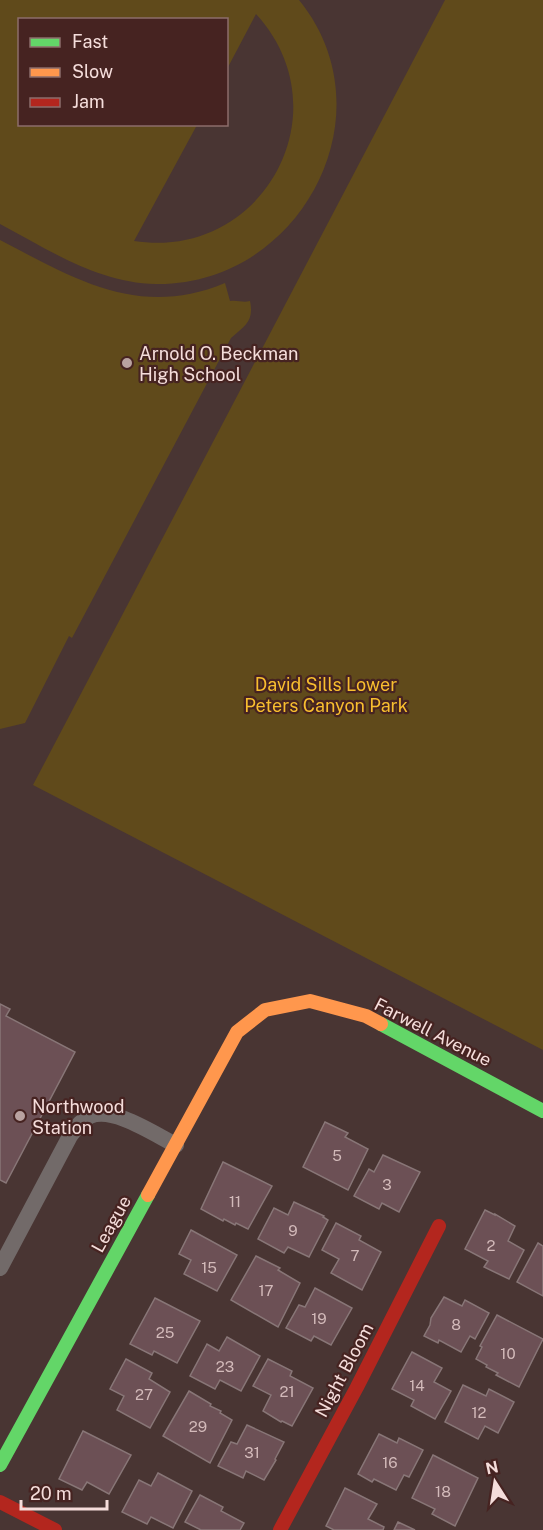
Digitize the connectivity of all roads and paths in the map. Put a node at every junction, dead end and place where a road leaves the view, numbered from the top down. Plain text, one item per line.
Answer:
1 (265, 1010) joint
2 (543, 1111) edge
3 (176, 1145) junction
4 (439, 1226) dead end
5 (0, 1268) edge
6 (0, 1465) edge
7 (0, 1502) edge
8 (55, 1530) edge
9 (280, 1530) edge

1 - 2 street, Farwell Avenue
1 - 3 street, League
3 - 5 lane
3 - 6 street, League
4 - 9 street, Night Bloom
7 - 8 street

